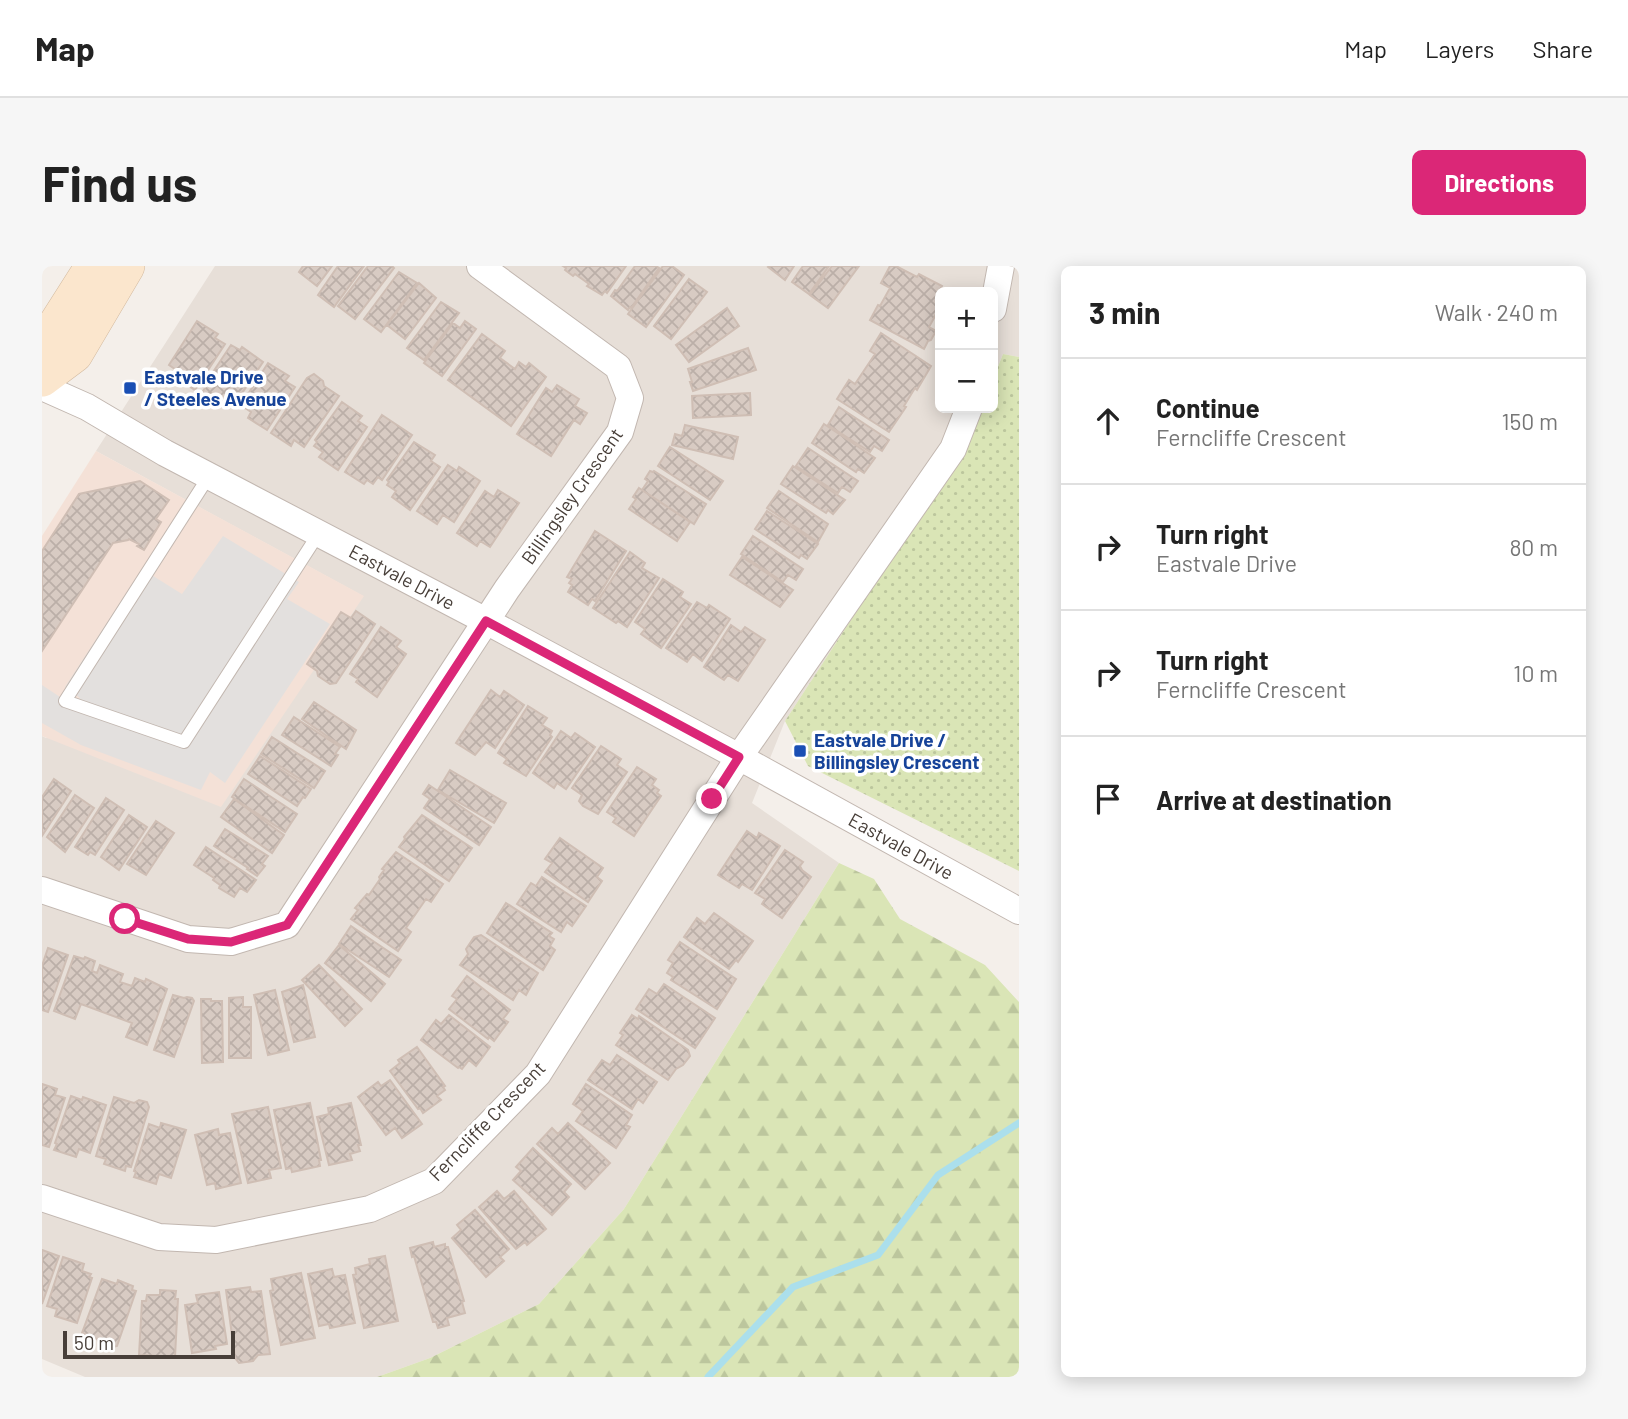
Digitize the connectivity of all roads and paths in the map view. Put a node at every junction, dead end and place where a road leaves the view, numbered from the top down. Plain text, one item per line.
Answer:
1 (94, 266) edge
2 (126, 266) edge
3 (480, 266) edge
4 (1001, 266) edge
5 (997, 287) edge
6 (42, 361) edge
7 (42, 379) edge
8 (42, 387) edge
9 (967, 413) edge
10 (209, 476) junction
11 (319, 533) junction
12 (486, 621) junction
13 (739, 757) junction
14 (42, 890) edge
15 (1019, 911) edge
16 (42, 1198) edge

1 - 6 main road
2 - 7 main road
3 - 12 street, Billingsley Crescent
4 - 5 street
8 - 10 street, Eastvale Drive
9 - 13 street
10 - 11 street, Eastvale Drive
10 - 11 lane
11 - 12 street, Eastvale Drive
12 - 13 street, Eastvale Drive
12 - 14 street
13 - 15 street, Eastvale Drive
13 - 16 street, Ferncliffe Crescent

